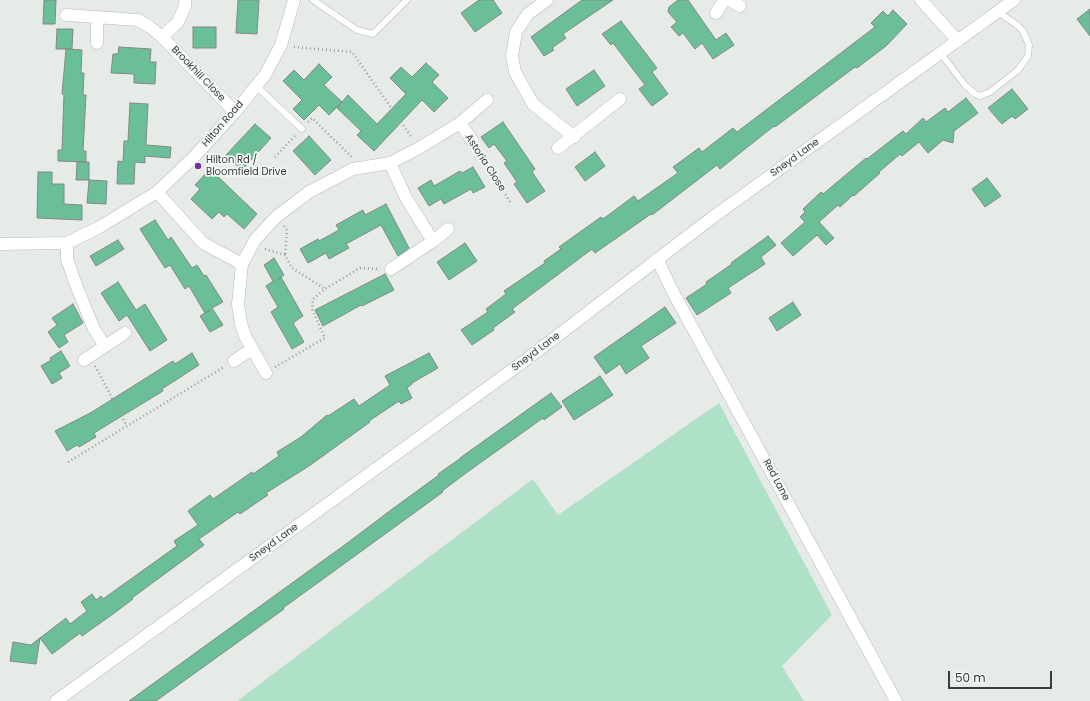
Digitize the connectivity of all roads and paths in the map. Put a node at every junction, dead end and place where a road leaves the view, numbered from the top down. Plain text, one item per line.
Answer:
1 (185, 0) edge
2 (294, 0) edge
3 (313, 0) edge
4 (407, 0) edge
5 (547, 0) edge
6 (724, 0) edge
7 (921, 0) edge
8 (1014, 0) edge
9 (998, 12) junction
10 (716, 13) dead end
11 (66, 15) dead end
12 (97, 17) junction
13 (162, 37) junction
14 (958, 41) junction
15 (97, 43) dead end
16 (281, 45) junction
17 (940, 54) junction
18 (256, 86) junction
19 (620, 99) dead end
20 (487, 100) dead end
21 (392, 109) dead end
22 (235, 112) junction
23 (401, 122) dead end
24 (460, 124) junction
25 (302, 129) junction
26 (574, 137) junction
27 (472, 140) joint
28 (419, 148) junction
29 (558, 148) dead end
30 (275, 157) dead end
31 (390, 163) junction
32 (363, 167) junction
33 (157, 192) junction
34 (510, 202) dead end
35 (276, 217) junction
36 (448, 229) dead end
37 (433, 241) junction
38 (67, 243) junction
39 (0, 244) edge
40 (252, 245) junction
41 (285, 255) junction
42 (657, 259) junction
43 (242, 264) junction
44 (391, 269) joint
45 (325, 289) junction
46 (125, 333) dead end
47 (105, 346) junction
48 (252, 349) junction
49 (87, 358) joint
50 (234, 361) joint
51 (266, 373) joint
52 (128, 426) junction
53 (68, 462) dead end
54 (56, 701) edge
55 (896, 701) edge

1 - 13 street, Brookhill Close
2 - 16 street, Hilton Road
3 - 4 lane
5 - 26 street
6 - 10 street
7 - 14 street
8 - 9 street, Sneyd Lane
9 - 14 street, Sneyd Lane
9 - 17 lane
11 - 12 street, Brookhill Close
12 - 13 street, Brookhill Close
12 - 15 street
13 - 22 street, Brookhill Close
14 - 17 street, Sneyd Lane
16 - 18 street, Hilton Road
16 - 21 path
17 - 42 street, Sneyd Lane
18 - 22 street, Hilton Road
18 - 25 lane
19 - 26 street
20 - 24 street, Astoria Close
22 - 33 street, Hilton Road
23 - 28 path
24 - 27 street, Astoria Close
24 - 28 street, Astoria Close
25 - 30 path
25 - 32 path
26 - 29 street
27 - 34 path, Astoria Close
28 - 31 street, Astoria Close
31 - 32 street, Astoria Close
31 - 37 street
32 - 35 street, Astoria Close
33 - 38 street, Hilton Road
33 - 43 street
35 - 40 street, Astoria Close
35 - 41 path
36 - 37 street
37 - 44 street
38 - 39 street, Hilton Road
38 - 47 street
40 - 41 path
40 - 43 street, Astoria Close
41 - 45 path
42 - 54 street, Sneyd Lane
42 - 55 street, Red Lane
43 - 48 street
44 - 45 path
45 - 51 path
46 - 47 street
47 - 49 street
48 - 50 street
48 - 51 street
49 - 52 path
50 - 52 path
52 - 53 path

